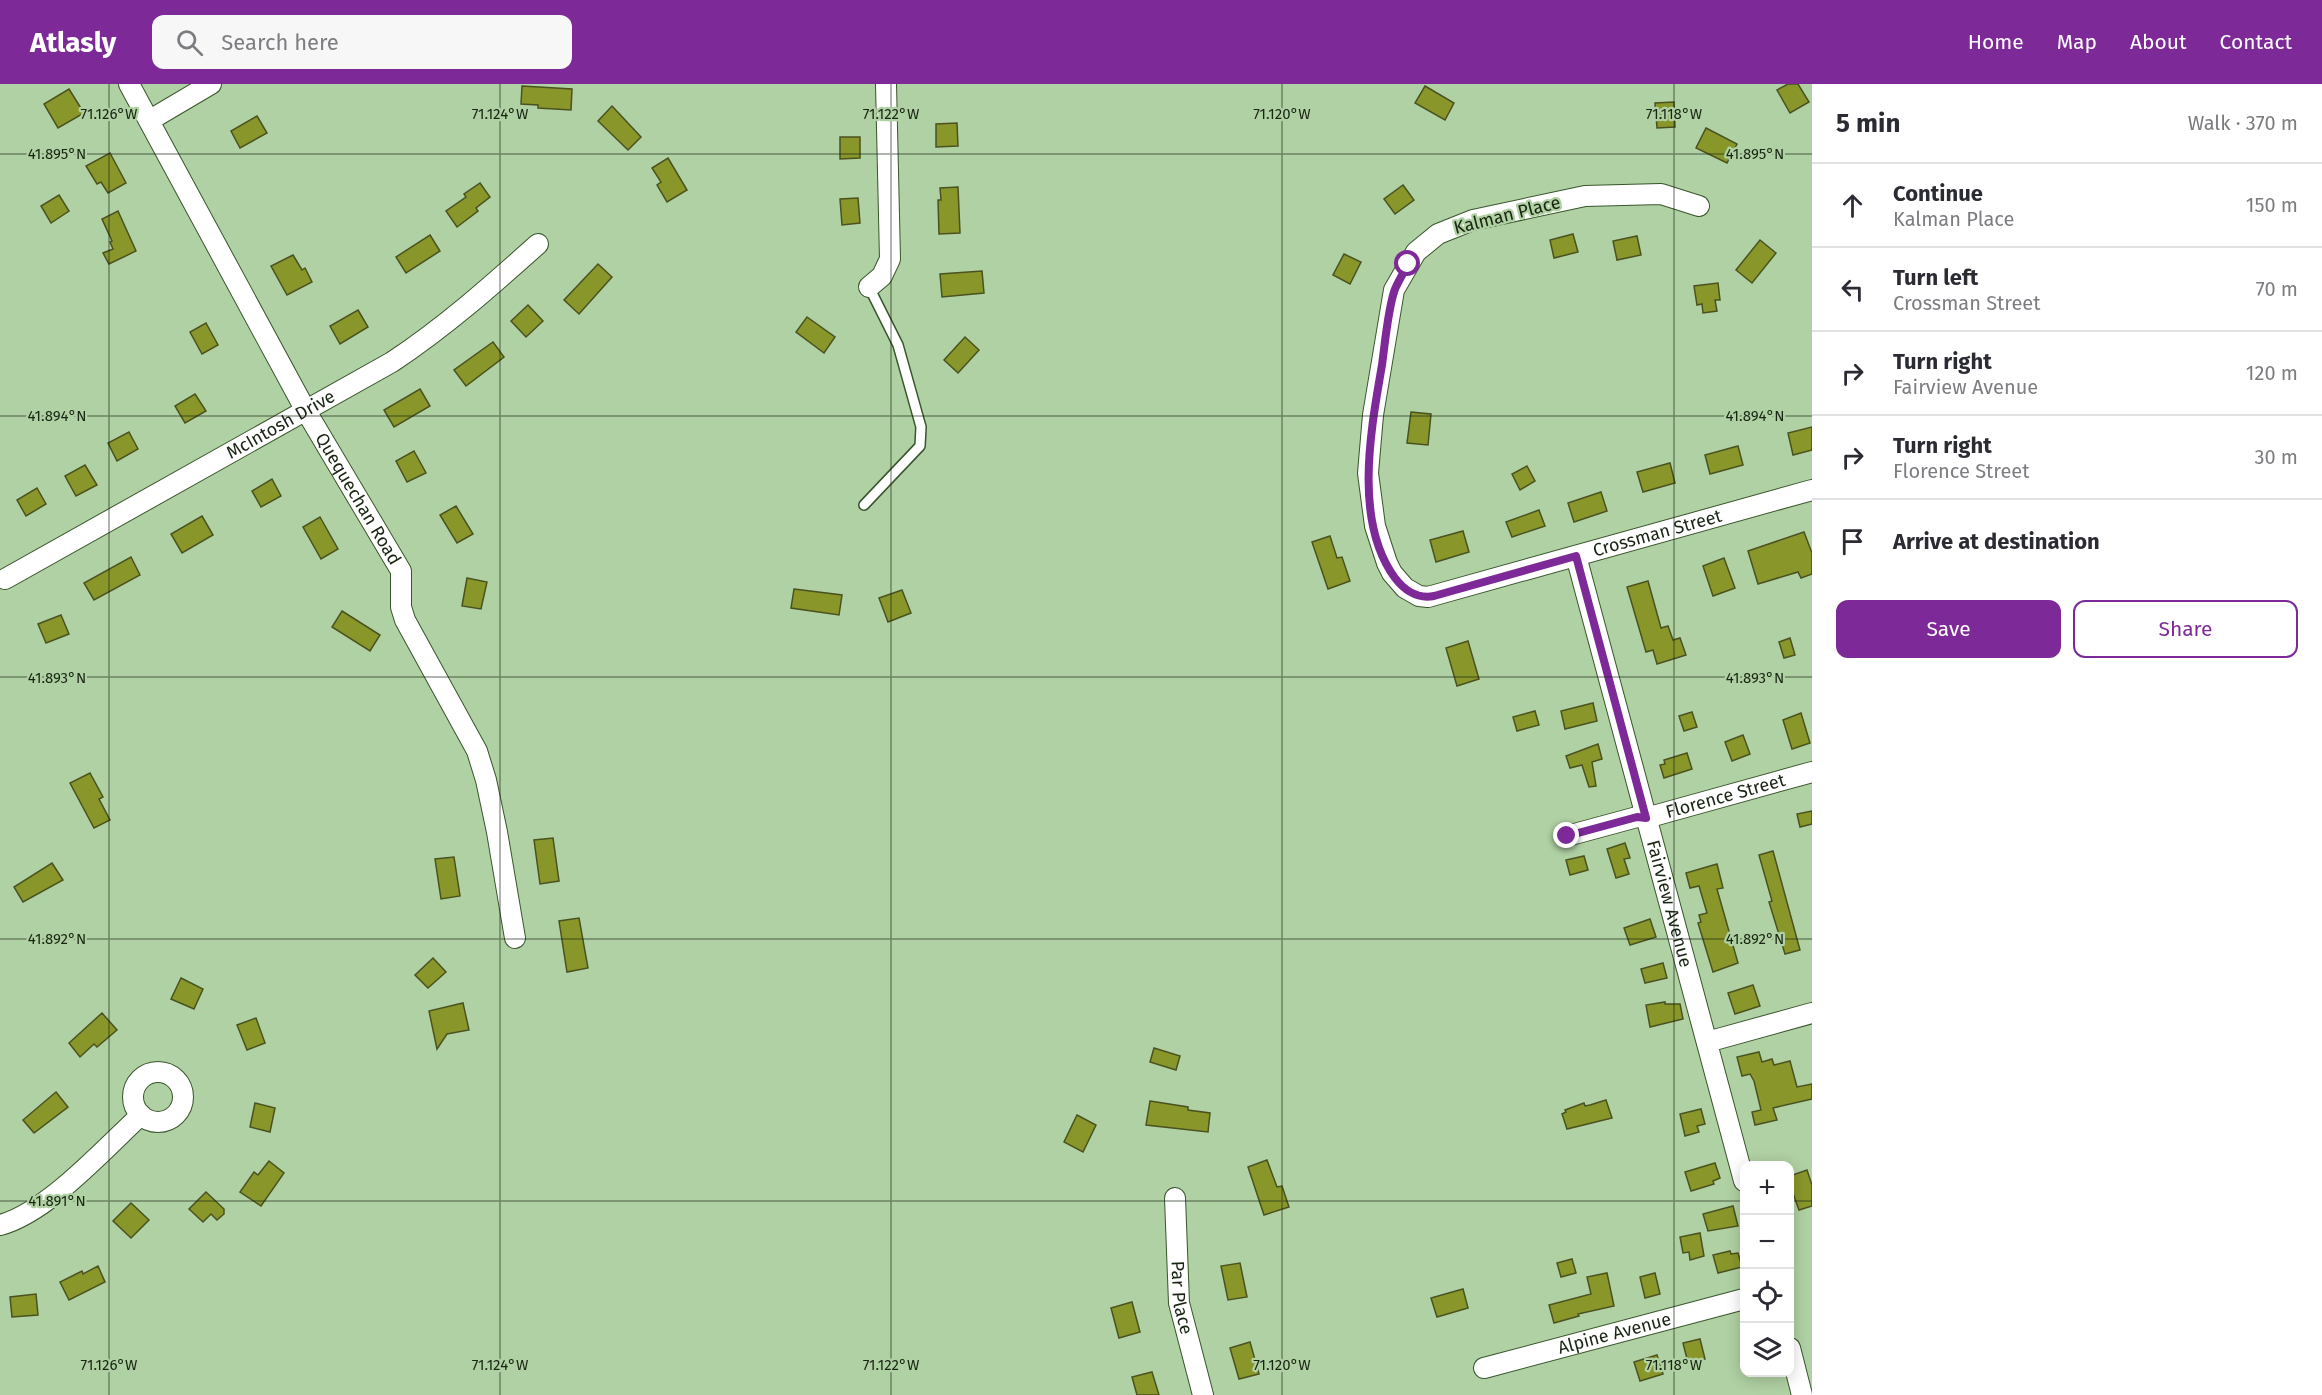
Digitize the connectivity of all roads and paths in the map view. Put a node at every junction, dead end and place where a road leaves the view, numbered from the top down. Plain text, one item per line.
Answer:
1 (129, 84) edge
2 (211, 84) edge
3 (885, 84) edge
4 (150, 120) junction
5 (1699, 206) dead end
6 (538, 244) dead end
7 (869, 286) joint
8 (306, 411) junction
9 (1812, 490) edge
10 (864, 505) dead end
11 (1576, 556) junction
12 (5, 579) dead end
13 (1434, 596) joint
14 (1812, 772) edge
15 (1646, 818) junction
16 (1567, 836) dead end
17 (515, 938) dead end
18 (1812, 1013) edge
19 (1707, 1042) junction
20 (141, 1115) dead end
21 (1740, 1166) edge
22 (1175, 1198) dead end
23 (0, 1225) edge
24 (1740, 1300) edge
25 (1794, 1364) edge
26 (1484, 1368) dead end
27 (1203, 1395) edge
28 (1802, 1395) edge

1 - 4 street, Quequechan Road
2 - 4 street
3 - 7 street
4 - 8 street, Quequechan Road
5 - 13 street, Kalman Place
6 - 8 street, McIntosh Drive
7 - 10 lane
8 - 12 street, McIntosh Drive
8 - 17 street, Quequechan Road
9 - 11 street, Crossman Street
11 - 13 street, Crossman Street
11 - 15 street, Fairview Avenue
14 - 15 street, Florence Street
15 - 16 street, Florence Street
15 - 19 street, Fairview Avenue
18 - 19 street
19 - 21 street, Fairview Avenue
20 - 23 street
22 - 27 street, Par Place
24 - 26 street, Alpine Avenue
25 - 28 street

